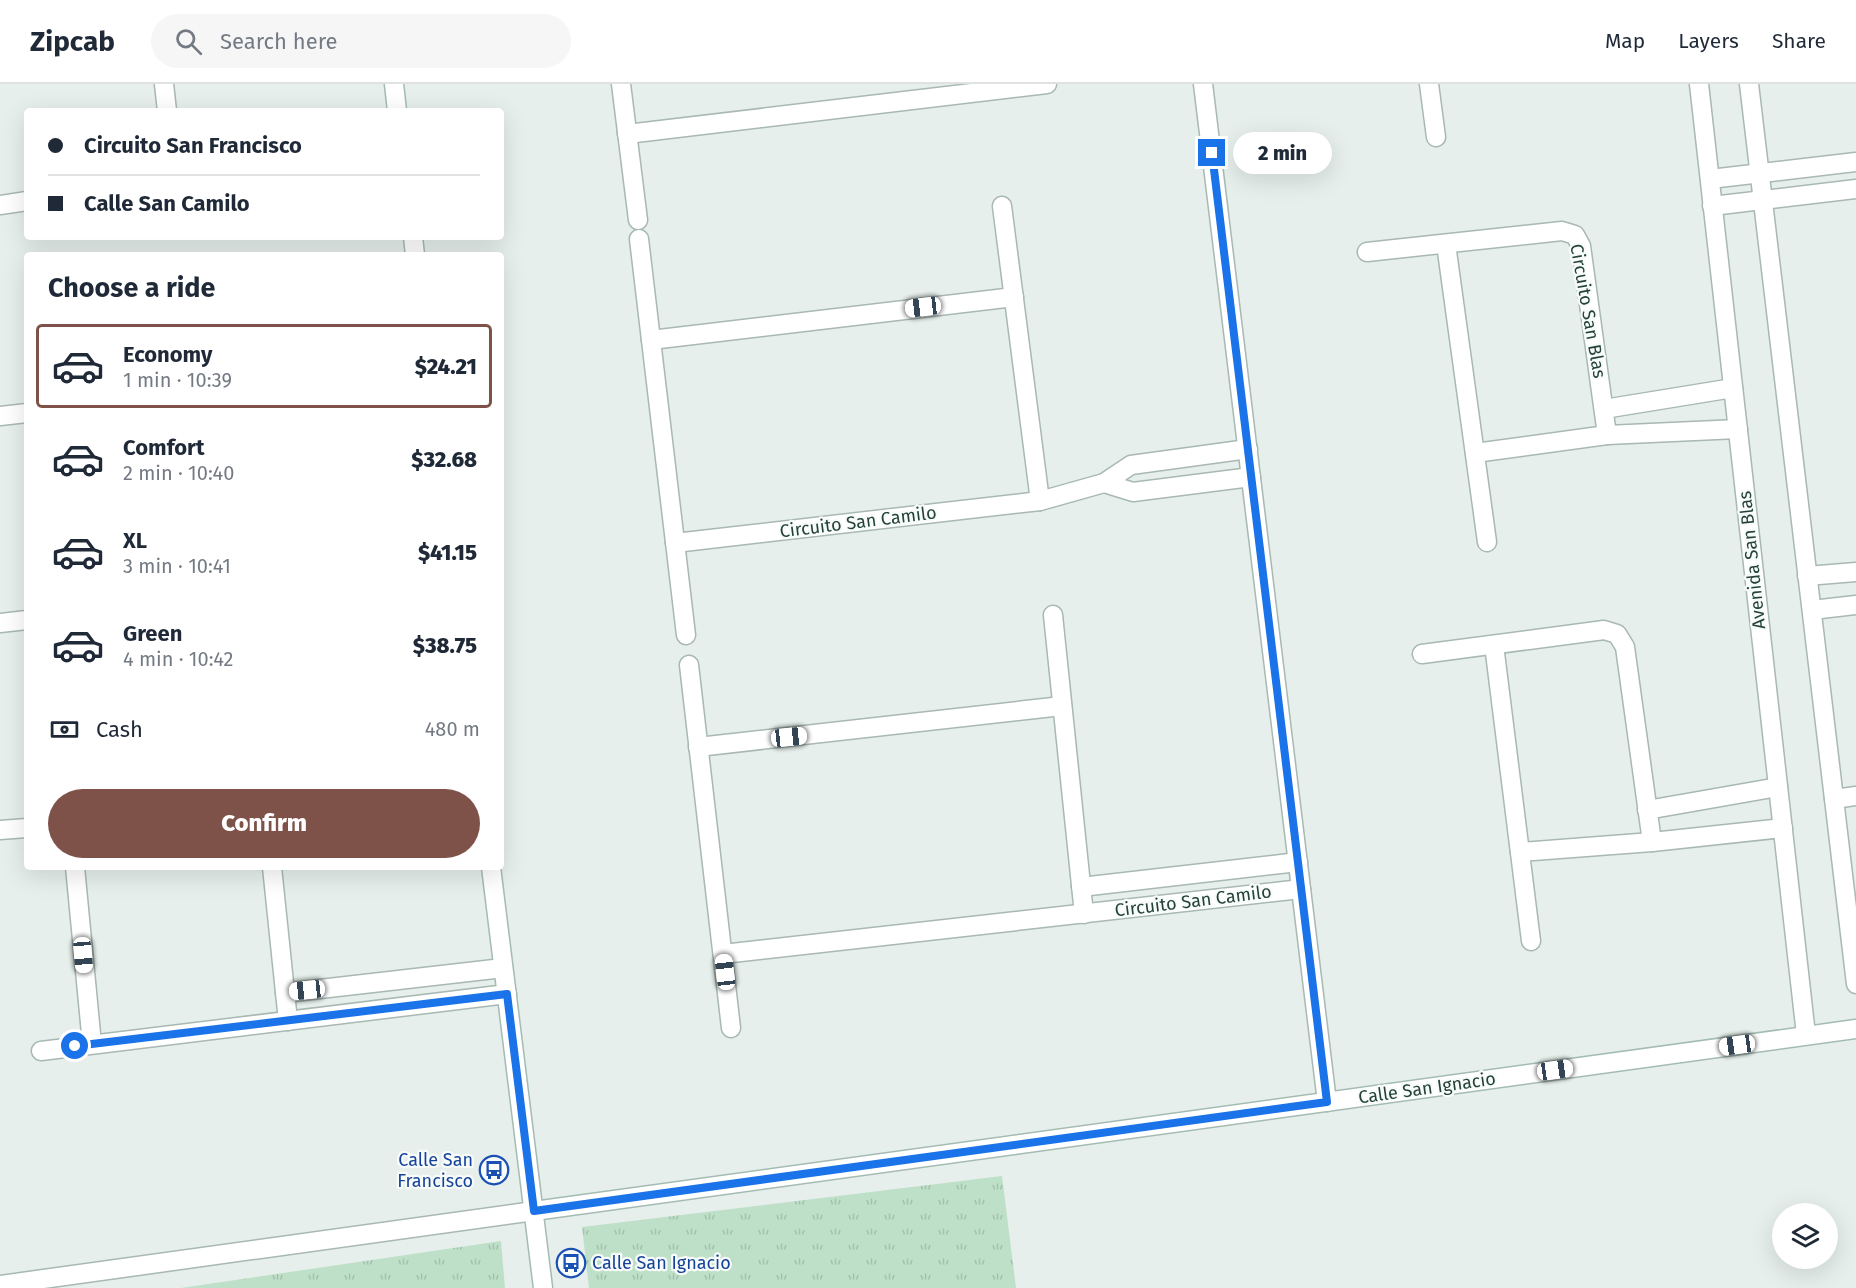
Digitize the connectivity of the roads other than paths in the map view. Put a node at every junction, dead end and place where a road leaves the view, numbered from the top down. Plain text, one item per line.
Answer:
1 (164, 84) edge
2 (394, 84) edge
3 (621, 84) edge
4 (1047, 84) edge
5 (1203, 84) edge
6 (1429, 84) edge
7 (1699, 84) edge
8 (1749, 84) edge
9 (987, 88) edge
10 (167, 108) edge
11 (397, 108) edge
12 (627, 134) junction
13 (1436, 137) dead end
14 (1856, 162) edge
15 (1760, 174) junction
16 (1710, 179) junction
17 (1856, 189) edge
18 (1763, 200) junction
19 (24, 201) edge
20 (0, 205) edge
21 (1002, 206) dead end
22 (1712, 206) junction
23 (638, 220) dead end
24 (639, 239) dead end
25 (1446, 244) junction
26 (1368, 252) dead end
27 (1014, 297) junction
28 (651, 340) junction
29 (1733, 388) junction
30 (1604, 409) junction
31 (24, 413) edge
32 (0, 416) edge
33 (1738, 429) junction
34 (1607, 435) junction
35 (1248, 449) junction
36 (1475, 453) junction
37 (1251, 477) junction
38 (1104, 483) junction
39 (1040, 501) junction
40 (1487, 542) dead end
41 (675, 543) junction
42 (1856, 572) edge
43 (1807, 576) junction
44 (1856, 605) edge
45 (1812, 610) junction
46 (1053, 615) dead end
47 (24, 620) edge
48 (0, 623) edge
49 (686, 635) dead end
50 (1494, 645) junction
51 (1422, 654) dead end
52 (689, 665) dead end
53 (1062, 706) junction
54 (698, 747) junction
55 (1778, 787) junction
56 (1856, 796) edge
57 (1834, 799) junction
58 (1647, 810) junction
59 (24, 828) edge
60 (1783, 828) junction
61 (0, 830) edge
62 (1652, 842) junction
63 (1520, 852) junction
64 (1298, 862) junction
65 (75, 870) edge
66 (272, 870) edge
67 (491, 870) edge
68 (1081, 887) junction
69 (1301, 889) junction
70 (1084, 914) junction
71 (1531, 941) dead end
72 (723, 954) junction
73 (503, 968) junction
74 (1856, 984) edge
75 (285, 993) junction
76 (507, 994) junction
77 (288, 1020) junction
78 (731, 1028) dead end
79 (1856, 1029) edge
80 (1806, 1035) junction
81 (92, 1044) junction
82 (41, 1051) dead end
83 (1327, 1102) junction
84 (534, 1211) junction
85 (0, 1285) edge
86 (543, 1288) edge

1 - 10 street
2 - 11 street
3 - 12 street
4 - 9 street
5 - 35 street
6 - 13 street
7 - 16 street, Avenida San Blas
8 - 15 street
9 - 12 street
12 - 23 street
14 - 15 street
15 - 16 street
15 - 18 street
16 - 22 street, Avenida San Blas
17 - 18 street
18 - 22 street
18 - 43 street
19 - 20 street
21 - 27 street
22 - 29 street, Avenida San Blas
24 - 28 street
25 - 26 street, Circuito San Blas
25 - 30 street, Circuito San Blas
25 - 36 street
27 - 28 street
27 - 39 street
28 - 41 street
29 - 30 street
29 - 33 street, Avenida San Blas
30 - 34 street, Circuito San Blas
31 - 32 street
33 - 34 street
33 - 55 street, Avenida San Blas
34 - 36 street
35 - 37 street
35 - 38 street, Circuito San Camilo
36 - 40 street
37 - 38 street
37 - 64 street
38 - 39 street, Circuito San Camilo
39 - 41 street, Circuito San Camilo
41 - 49 street
42 - 43 street
43 - 45 street
44 - 45 street
45 - 57 street
46 - 53 street
47 - 48 street
50 - 51 street
50 - 58 street
50 - 63 street
52 - 54 street
53 - 54 street
53 - 68 street
54 - 72 street
55 - 58 street
55 - 60 street, Avenida San Blas
56 - 57 street
57 - 74 street
58 - 62 street
59 - 61 street
60 - 62 street
60 - 80 street, Avenida San Blas
62 - 63 street
63 - 71 street
64 - 68 street, Circuito San Camilo
64 - 69 street
65 - 81 street
66 - 75 street
67 - 73 street
68 - 70 street
69 - 70 street, Circuito San Camilo
69 - 83 street
70 - 72 street, Circuito San Camilo
72 - 78 street
73 - 75 street
73 - 76 street
75 - 77 street
76 - 77 street
76 - 84 street
77 - 81 street
79 - 80 street, Calle San Ignacio
80 - 83 street, Calle San Ignacio
81 - 82 street
83 - 84 street, Calle San Ignacio
84 - 85 street, Calle San Ignacio
84 - 86 street

